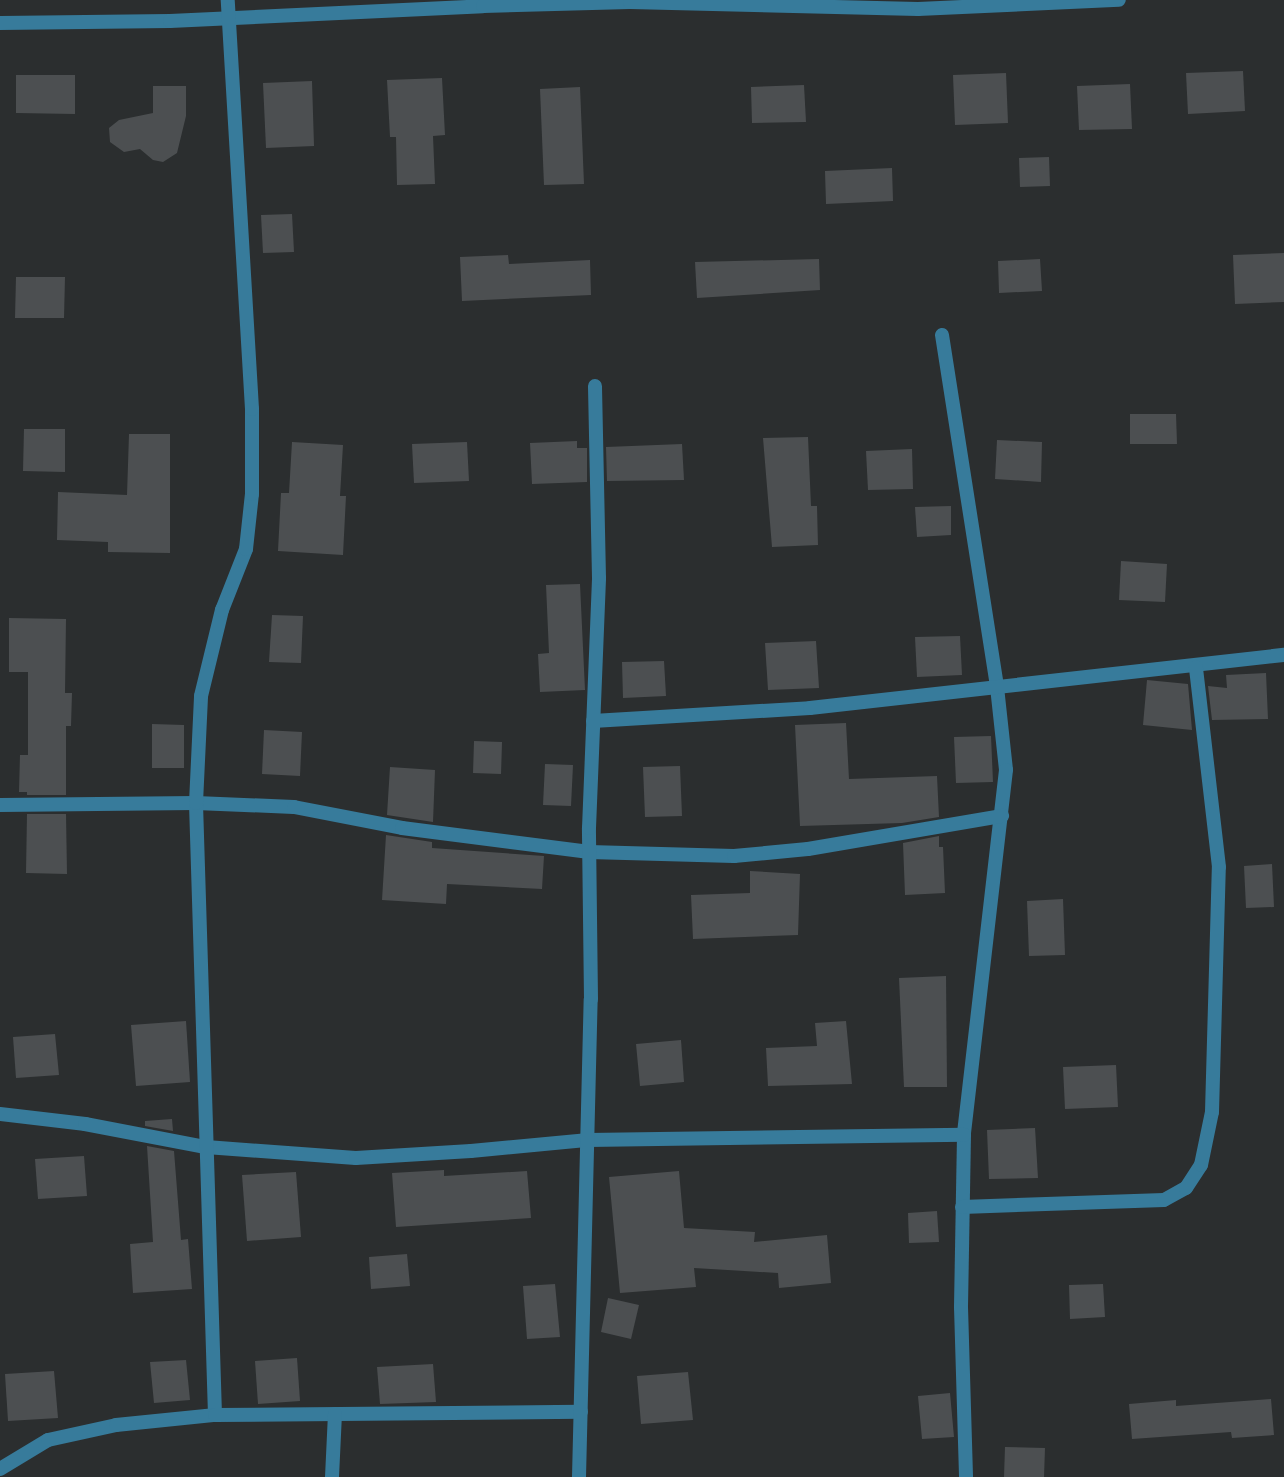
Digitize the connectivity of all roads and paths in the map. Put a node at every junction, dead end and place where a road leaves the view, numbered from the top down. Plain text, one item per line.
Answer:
1 (228, 0) edge
2 (1119, 0) edge
3 (630, 1) edge
4 (1056, 2) edge
5 (228, 19) junction
6 (0, 23) edge
7 (942, 335) dead end
8 (595, 386) dead end
9 (1284, 655) edge
10 (1196, 667) junction
11 (997, 687) junction
12 (593, 721) junction
13 (195, 803) junction
14 (0, 805) edge
15 (1002, 816) junction
16 (589, 852) junction
17 (0, 1115) edge
18 (964, 1135) junction
19 (588, 1140) junction
20 (206, 1147) junction
21 (962, 1207) junction
22 (581, 1412) junction
23 (335, 1414) junction
24 (215, 1415) junction
25 (0, 1469) edge
26 (332, 1477) edge
27 (579, 1477) edge
28 (966, 1477) edge

1 - 5 street
2 - 4 street
3 - 4 street
3 - 5 street
5 - 6 street
5 - 13 street
7 - 11 street
8 - 12 street
9 - 10 street
10 - 11 street
10 - 21 street
11 - 12 street
11 - 15 street
12 - 16 street
13 - 14 street
13 - 16 street
13 - 20 street
15 - 16 street
15 - 18 street
16 - 19 street
17 - 20 street
18 - 19 street
18 - 21 street
19 - 20 street
19 - 22 street
20 - 24 street
21 - 28 street
22 - 23 street
22 - 27 street
23 - 24 street
23 - 26 street
24 - 25 street

